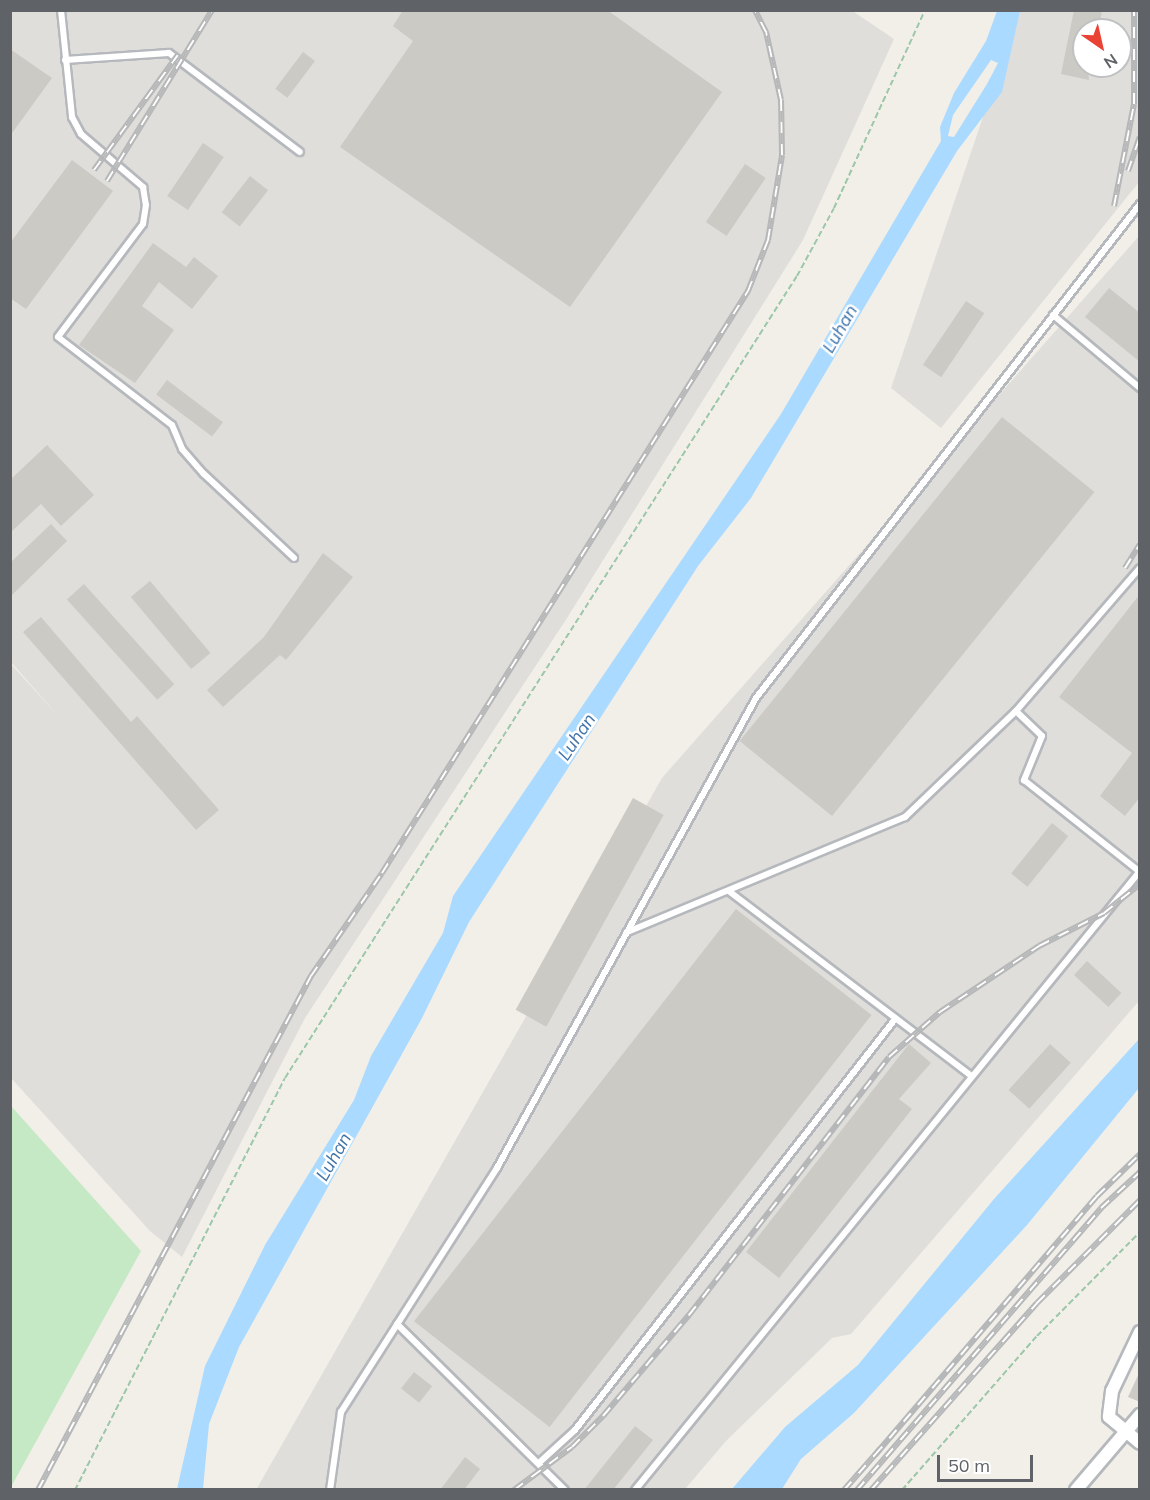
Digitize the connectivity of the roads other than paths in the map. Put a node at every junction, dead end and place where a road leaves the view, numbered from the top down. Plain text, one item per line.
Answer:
1 (61, 10) edge
2 (66, 60) junction
3 (300, 152) dead end
4 (1140, 204) edge
5 (1053, 315) junction
6 (1140, 388) edge
7 (294, 558) dead end
8 (1140, 568) edge
9 (1016, 711) junction
10 (1139, 871) edge
11 (730, 892) junction
12 (627, 932) junction
13 (896, 1018) junction
14 (970, 1076) junction
15 (397, 1324) junction
16 (1140, 1332) edge
17 (1140, 1415) edge
18 (1125, 1432) junction
19 (1140, 1443) edge
20 (541, 1461) junction
21 (330, 1490) edge
22 (565, 1490) edge
23 (635, 1490) edge
24 (1076, 1490) edge

1 - 2 lane
2 - 3 lane
2 - 7 lane
4 - 5 lane
5 - 6 lane
5 - 12 lane
8 - 9 lane
9 - 10 lane
9 - 11 lane
10 - 14 lane
11 - 12 lane
11 - 13 lane
12 - 15 lane
13 - 14 lane
13 - 20 lane
14 - 23 lane
15 - 20 lane
15 - 21 lane
16 - 18 street
17 - 18 street
18 - 19 street
18 - 24 street
20 - 22 lane

